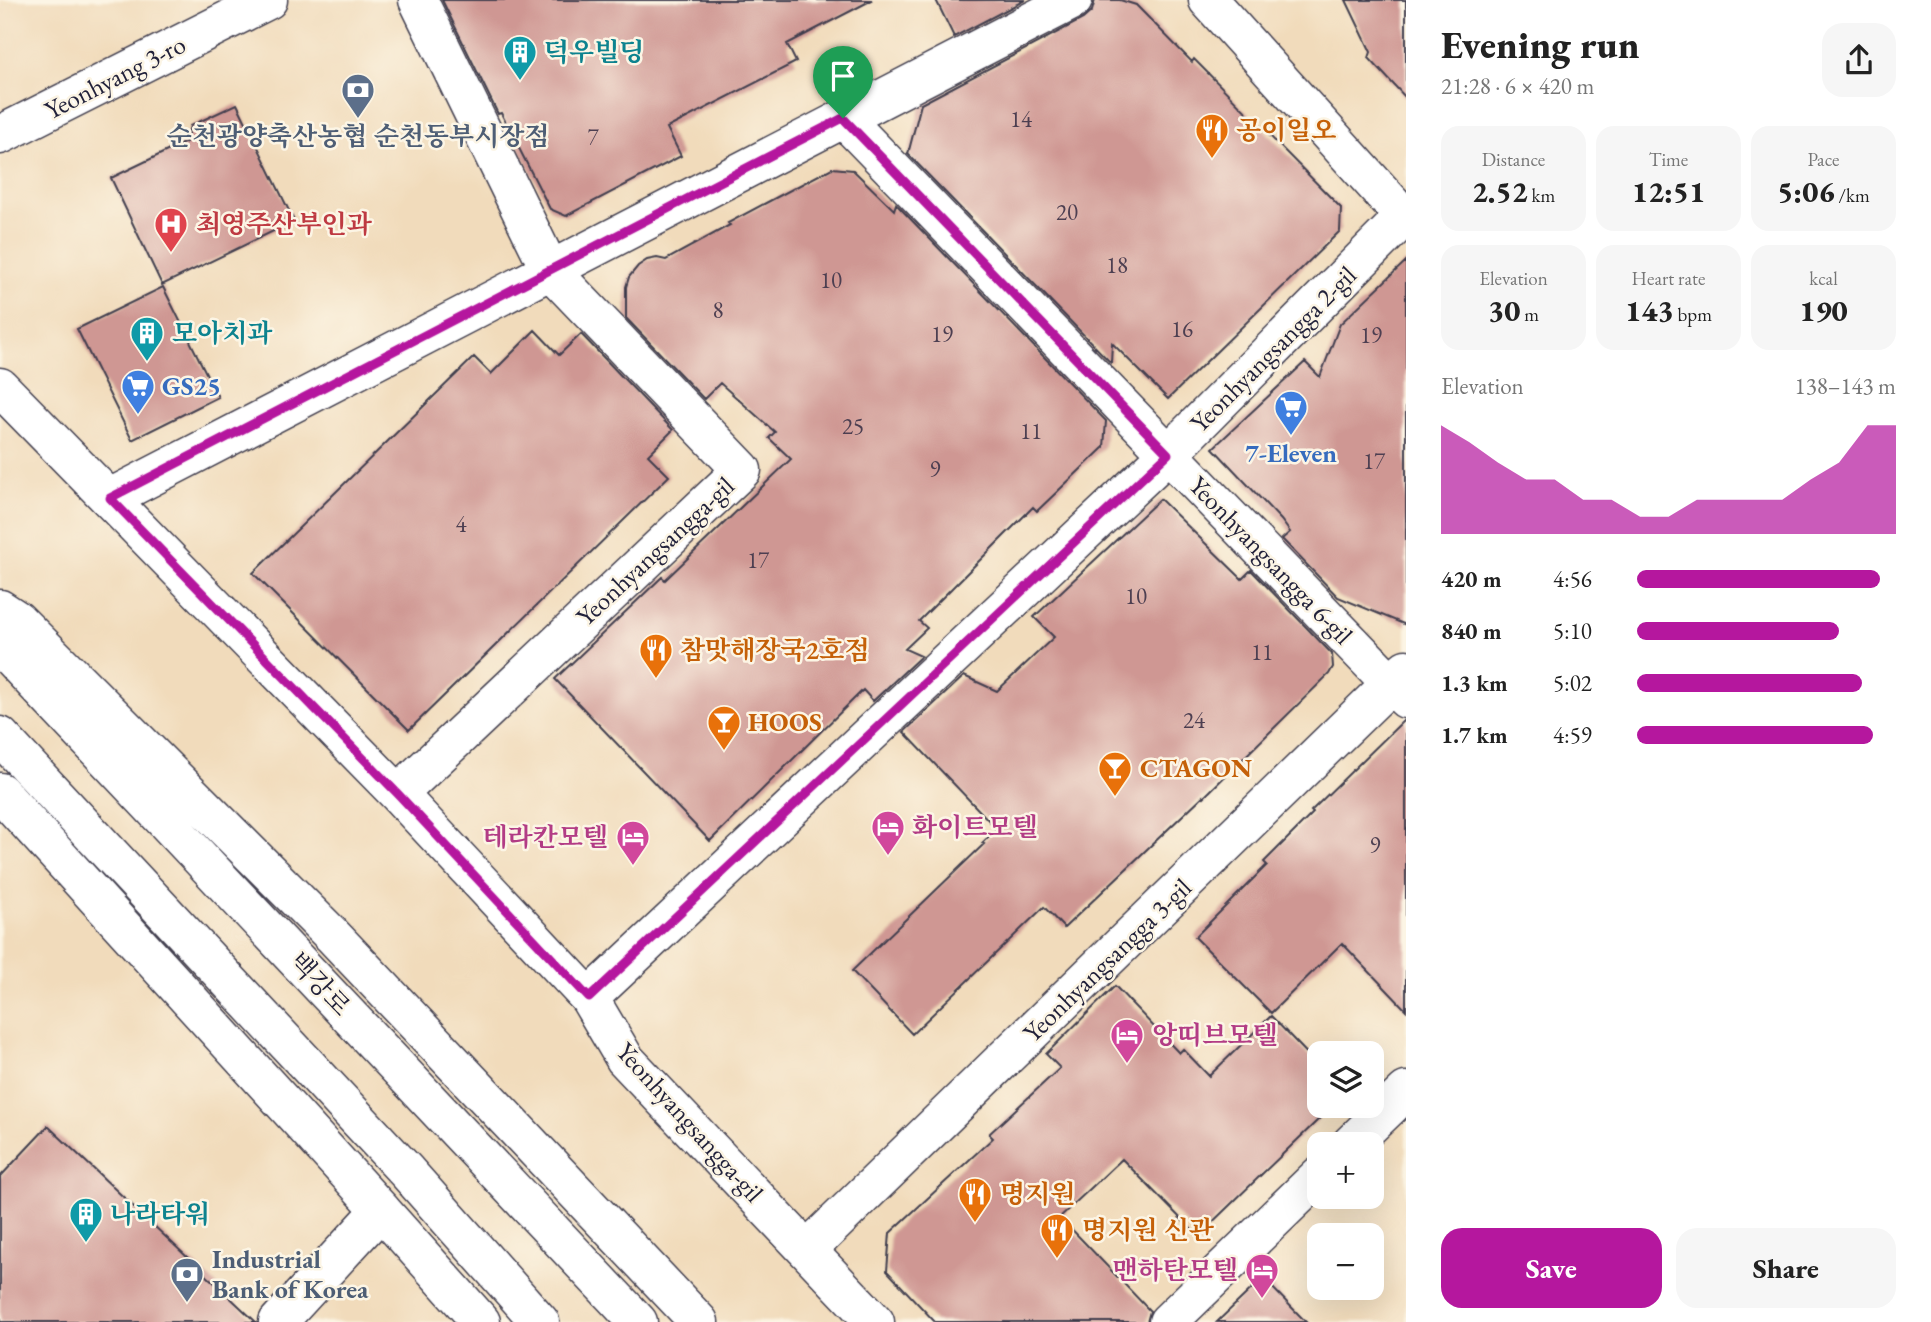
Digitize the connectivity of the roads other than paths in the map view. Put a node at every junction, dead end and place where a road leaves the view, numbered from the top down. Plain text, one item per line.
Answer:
1 (268, 0) edge
2 (418, 0) edge
3 (1073, 0) edge
4 (1208, 0) edge
5 (843, 118) junction
6 (0, 135) edge
7 (1405, 218) edge
8 (550, 270) junction
9 (0, 387) edge
10 (1168, 454) junction
11 (110, 498) junction
12 (0, 609) edge
13 (0, 646) edge
14 (1401, 684) edge
15 (0, 736) edge
16 (0, 792) edge
17 (398, 794) junction
18 (589, 998) junction
19 (1406, 1091) edge
20 (1363, 1132) edge
21 (1307, 1188) edge
22 (381, 1210) junction
23 (807, 1250) junction
24 (278, 1322) edge
25 (481, 1322) edge
26 (540, 1322) edge
27 (638, 1322) edge
28 (699, 1322) edge
29 (875, 1322) edge
30 (1168, 1322) edge

1 - 6 street, Yeonhyang 3-ro
2 - 8 street
3 - 5 street
4 - 7 street
5 - 8 street
5 - 10 street, Yeonhyangsangga 6-gil
7 - 10 street, Yeonhyangsangga 2-gil
8 - 11 street
8 - 17 street, Yeonhyangsangga-gil
9 - 11 street, Yeonhyangsangga-gil
10 - 14 street, Yeonhyangsangga 6-gil
10 - 18 street, Yeonhyangsangga 2-gil
11 - 17 street, Yeonhyangsangga-gil
12 - 28 street
13 - 27 street, 백강로
14 - 23 street, Yeonhyangsangga 3-gil
15 - 26 street
16 - 22 street
17 - 18 street, Yeonhyangsangga-gil
18 - 23 street, Yeonhyangsangga-gil
19 - 20 street
21 - 30 street
22 - 24 street
22 - 25 street
23 - 29 street, Yeonhyangsangga-gil

